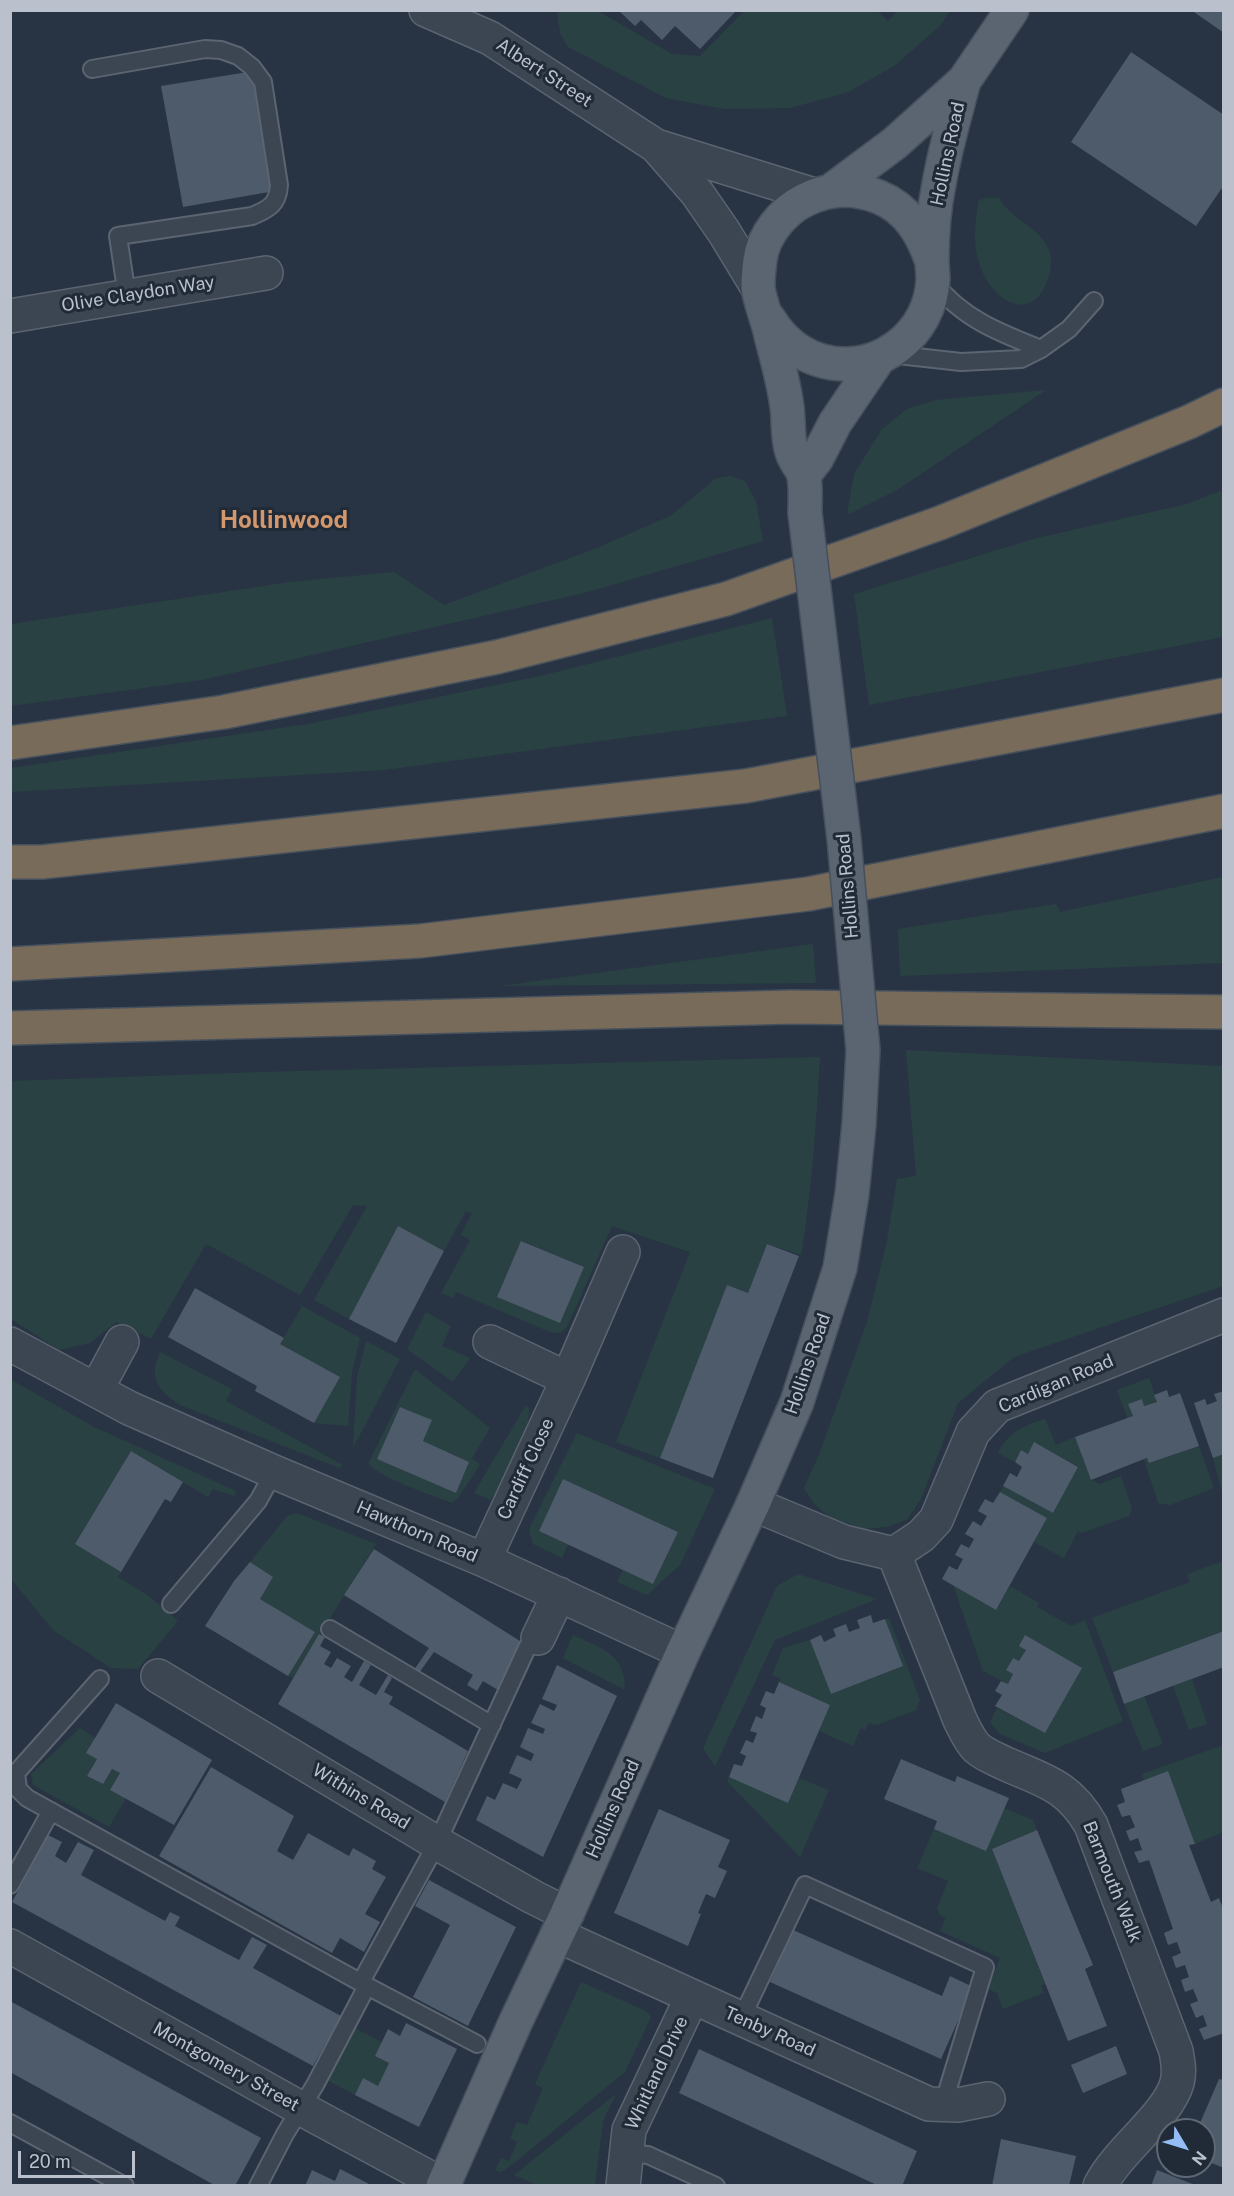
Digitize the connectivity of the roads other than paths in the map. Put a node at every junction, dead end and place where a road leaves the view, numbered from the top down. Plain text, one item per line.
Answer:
1 (426, 10) edge
2 (1012, 10) edge
3 (92, 69) dead end
4 (964, 81) junction
5 (656, 146) junction
6 (823, 193) junction
7 (932, 271) junction
8 (266, 273) dead end
9 (127, 296) junction
10 (1094, 301) dead end
11 (763, 302) junction
12 (10, 316) edge
13 (1041, 349) junction
14 (884, 356) junction
15 (1224, 393) edge
16 (1224, 405) edge
17 (1189, 422) junction
18 (1224, 430) edge
19 (804, 475) junction
20 (1224, 695) edge
21 (10, 743) edge
22 (1224, 811) edge
23 (10, 862) edge
24 (10, 964) edge
25 (1224, 1012) edge
26 (10, 1028) edge
27 (623, 1252) dead end
28 (1224, 1315) edge
29 (122, 1342) dead end
30 (490, 1342) dead end
31 (10, 1344) edge
32 (568, 1378) junction
33 (96, 1390) junction
34 (274, 1472) junction
35 (753, 1504) junction
36 (894, 1554) junction
37 (484, 1560) junction
38 (559, 1594) junction
39 (171, 1604) dead end
40 (330, 1629) dead end
41 (538, 1638) joint
42 (683, 1653) junction
43 (158, 1676) dead end
44 (100, 1679) dead end
45 (492, 1725) junction
46 (51, 1811) junction
47 (437, 1843) junction
48 (10, 1885) edge
49 (562, 1925) junction
50 (10, 1946) edge
51 (364, 1984) junction
52 (692, 1997) junction
53 (741, 2019) junction
54 (477, 2044) dead end
55 (988, 2099) dead end
56 (943, 2104) junction
57 (300, 2108) junction
58 (10, 2123) edge
59 (626, 2153) junction
60 (443, 2185) edge
61 (125, 2186) edge
62 (258, 2186) edge
63 (623, 2186) edge
64 (716, 2186) edge
65 (1100, 2186) edge

1 - 5 street, Albert Street
2 - 4 main road, Hollins Road
3 - 9 lane
4 - 6 main road, Hollins Road
4 - 7 main road, Hollins Road
5 - 6 street, Albert Street
5 - 11 street, Albert Street
6 - 7 main road, Hollins Road
6 - 11 main road, Hollins Road
7 - 13 lane
7 - 14 main road, Hollins Road
8 - 9 street, Olive Claydon Way
9 - 12 street, Olive Claydon Way
10 - 13 lane
11 - 14 main road, Hollins Road
11 - 19 main road, Hollins Road
13 - 14 lane
14 - 19 main road, Hollins Road
15 - 17 highway
16 - 17 highway
17 - 18 highway
17 - 21 highway
19 - 35 main road, Hollins Road, bridge
20 - 23 highway
22 - 24 highway
25 - 26 highway
27 - 32 street, Cardiff Close
28 - 36 street, Cardigan Road
29 - 33 street
30 - 32 street
31 - 33 street, Hawthorn Road
32 - 37 street, Cardiff Close
33 - 34 street, Hawthorn Road
34 - 37 street, Hawthorn Road
34 - 39 lane
35 - 36 street
35 - 42 main road, Hollins Road
36 - 65 street, Barmouth Walk
37 - 38 street, Hawthorn Road
38 - 41 street
38 - 42 street, Hawthorn Road
40 - 45 lane
41 - 45 lane
42 - 49 main road, Hollins Road
43 - 47 street, Withins Road
44 - 46 lane
45 - 47 lane
46 - 48 lane
46 - 51 lane
47 - 49 street, Withins Road
47 - 51 lane
49 - 52 street, Tenby Road
49 - 60 main road, Hollins Road
50 - 57 street, Montgomery Street
51 - 54 lane
51 - 57 lane
52 - 53 street, Tenby Road
52 - 59 street, Whitland Drive
53 - 56 street, Tenby Road
53 - 56 lane
55 - 56 street, Tenby Road
57 - 60 street, Montgomery Street
57 - 62 lane
58 - 61 lane
59 - 63 street, Whitland Drive
59 - 64 lane

